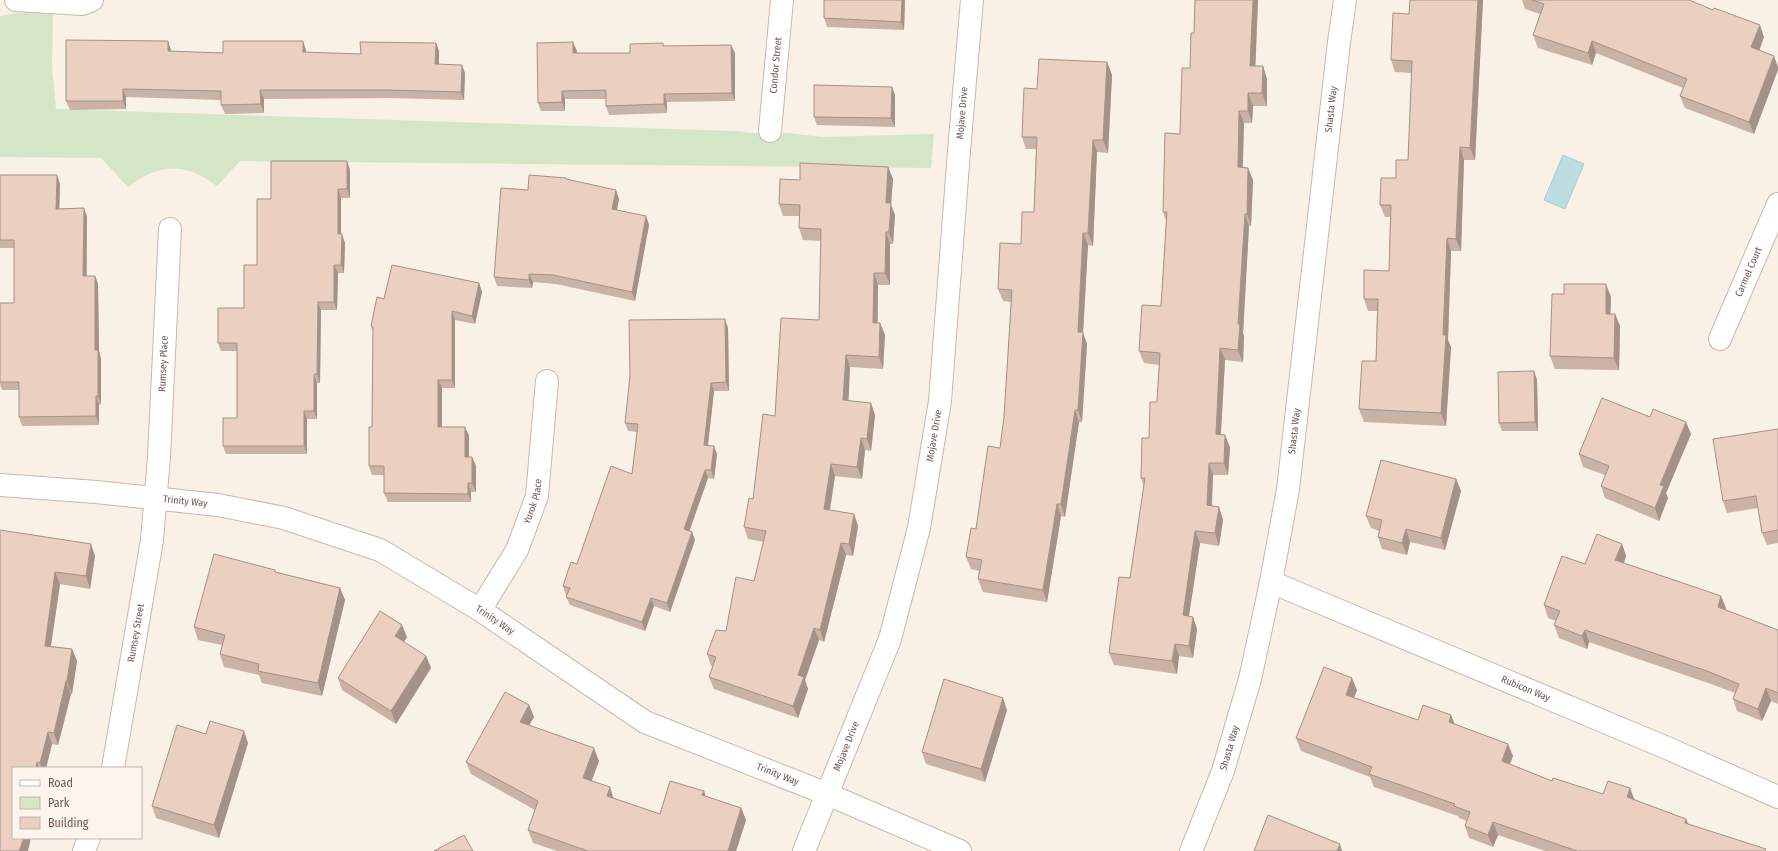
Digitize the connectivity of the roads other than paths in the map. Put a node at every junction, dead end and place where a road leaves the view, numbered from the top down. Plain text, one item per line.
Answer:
1 (16, 0) edge
2 (92, 0) edge
3 (782, 0) edge
4 (972, 0) edge
5 (1345, 0) edge
6 (770, 131) dead end
7 (1778, 204) edge
8 (170, 229) dead end
9 (1720, 339) dead end
10 (547, 381) dead end
11 (0, 485) edge
12 (156, 498) junction
13 (1271, 582) junction
14 (480, 610) junction
15 (113, 767) edge
16 (827, 794) junction
17 (1778, 797) edge
18 (89, 839) edge
19 (84, 851) edge
20 (804, 851) edge
21 (960, 851) edge
22 (1191, 851) edge

1 - 2 street
3 - 6 street, Condor Street
4 - 16 street, Mojave Drive
5 - 13 street, Shasta Way
7 - 9 street, Carmel Court
8 - 12 street, Rumsey Place
10 - 14 street, Yurok Place
11 - 12 street, Trinity Way
12 - 14 street, Trinity Way
12 - 15 street, Rumsey Street
13 - 17 street, Rubicon Way
13 - 22 street, Shasta Way
14 - 16 street, Trinity Way
16 - 20 street, Mojave Drive
16 - 21 street, Trinity Way
18 - 19 street

